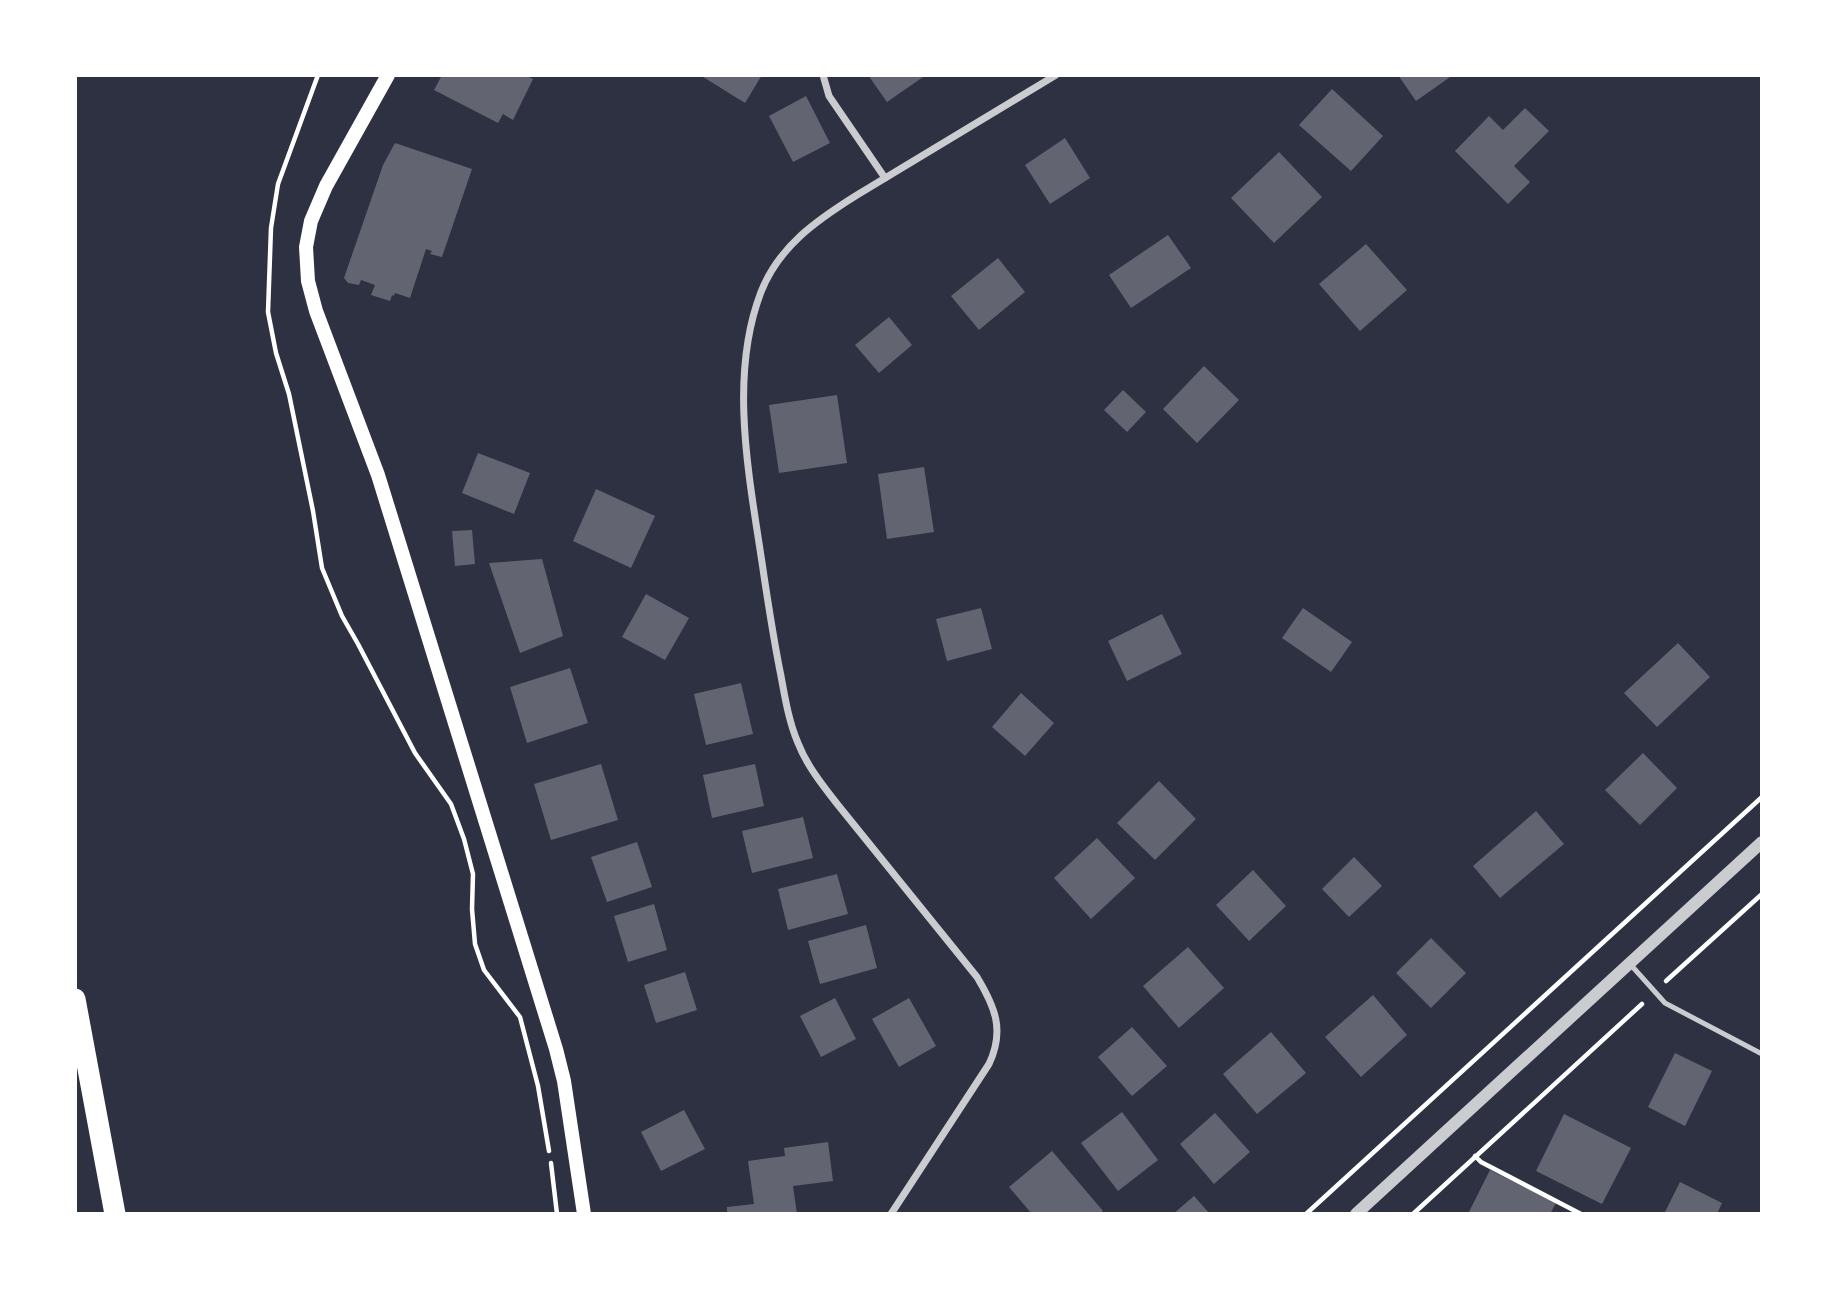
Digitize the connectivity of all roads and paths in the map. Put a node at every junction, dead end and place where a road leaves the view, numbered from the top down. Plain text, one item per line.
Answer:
1 (318, 75) edge
2 (388, 75) edge
3 (823, 75) edge
4 (1056, 75) edge
5 (885, 178) junction
6 (1762, 797) edge
7 (1762, 842) edge
8 (1762, 894) edge
9 (1629, 963) junction
10 (1655, 991) junction
11 (75, 999) edge
12 (1762, 1054) edge
13 (1475, 1156) junction
14 (115, 1214) edge
15 (557, 1214) edge
16 (584, 1214) edge
17 (891, 1214) edge
18 (1306, 1214) edge
19 (1356, 1214) edge
20 (1413, 1214) edge
21 (1581, 1214) edge

1 - 15 path
2 - 16 main road
3 - 5 street
4 - 5 street
5 - 17 street
6 - 18 path
7 - 9 street
8 - 10 path
9 - 10 lane
9 - 19 street
10 - 12 lane
10 - 13 path
11 - 14 highway
13 - 20 path
13 - 21 path

